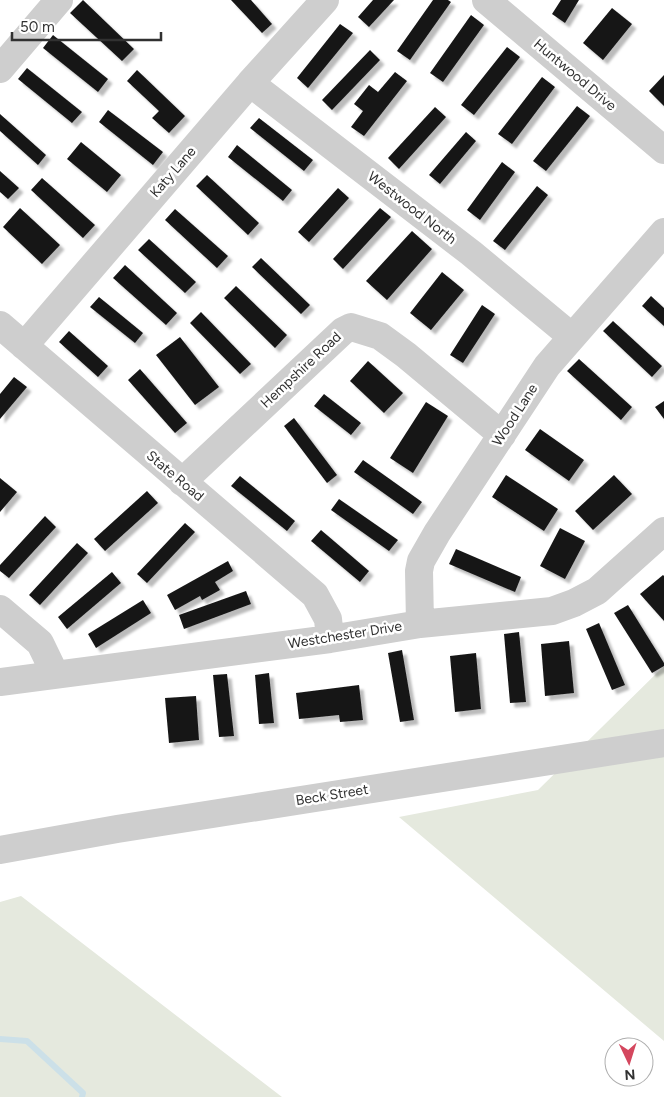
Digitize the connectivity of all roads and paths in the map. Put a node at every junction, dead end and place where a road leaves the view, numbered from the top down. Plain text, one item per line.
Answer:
1 (59, 0) edge
2 (324, 0) edge
3 (486, 0) edge
4 (0, 69) edge
5 (250, 83) junction
6 (664, 150) edge
7 (664, 232) edge
8 (0, 325) edge
9 (571, 336) junction
10 (24, 346) junction
11 (502, 435) junction
12 (182, 482) junction
13 (664, 531) edge
14 (0, 609) edge
15 (420, 624) junction
16 (330, 639) junction
17 (55, 674) junction
18 (0, 682) edge
19 (664, 742) edge
20 (0, 850) edge

1 - 4 street
2 - 5 street, Katy Lane
3 - 6 street, Huntwood Drive
5 - 9 street, Westwood North
5 - 10 street, Katy Lane
7 - 9 street, Wood Lane
8 - 10 street, State Road
9 - 11 street, Wood Lane
10 - 12 street, State Road
11 - 12 street, Hempshire Road
11 - 15 street, Wood Lane
12 - 16 street, State Road
13 - 15 street, Westchester Drive
14 - 17 street
15 - 16 street, Westchester Drive
16 - 17 street, Westchester Drive
17 - 18 street, Westchester Drive
19 - 20 street, Beck Street

